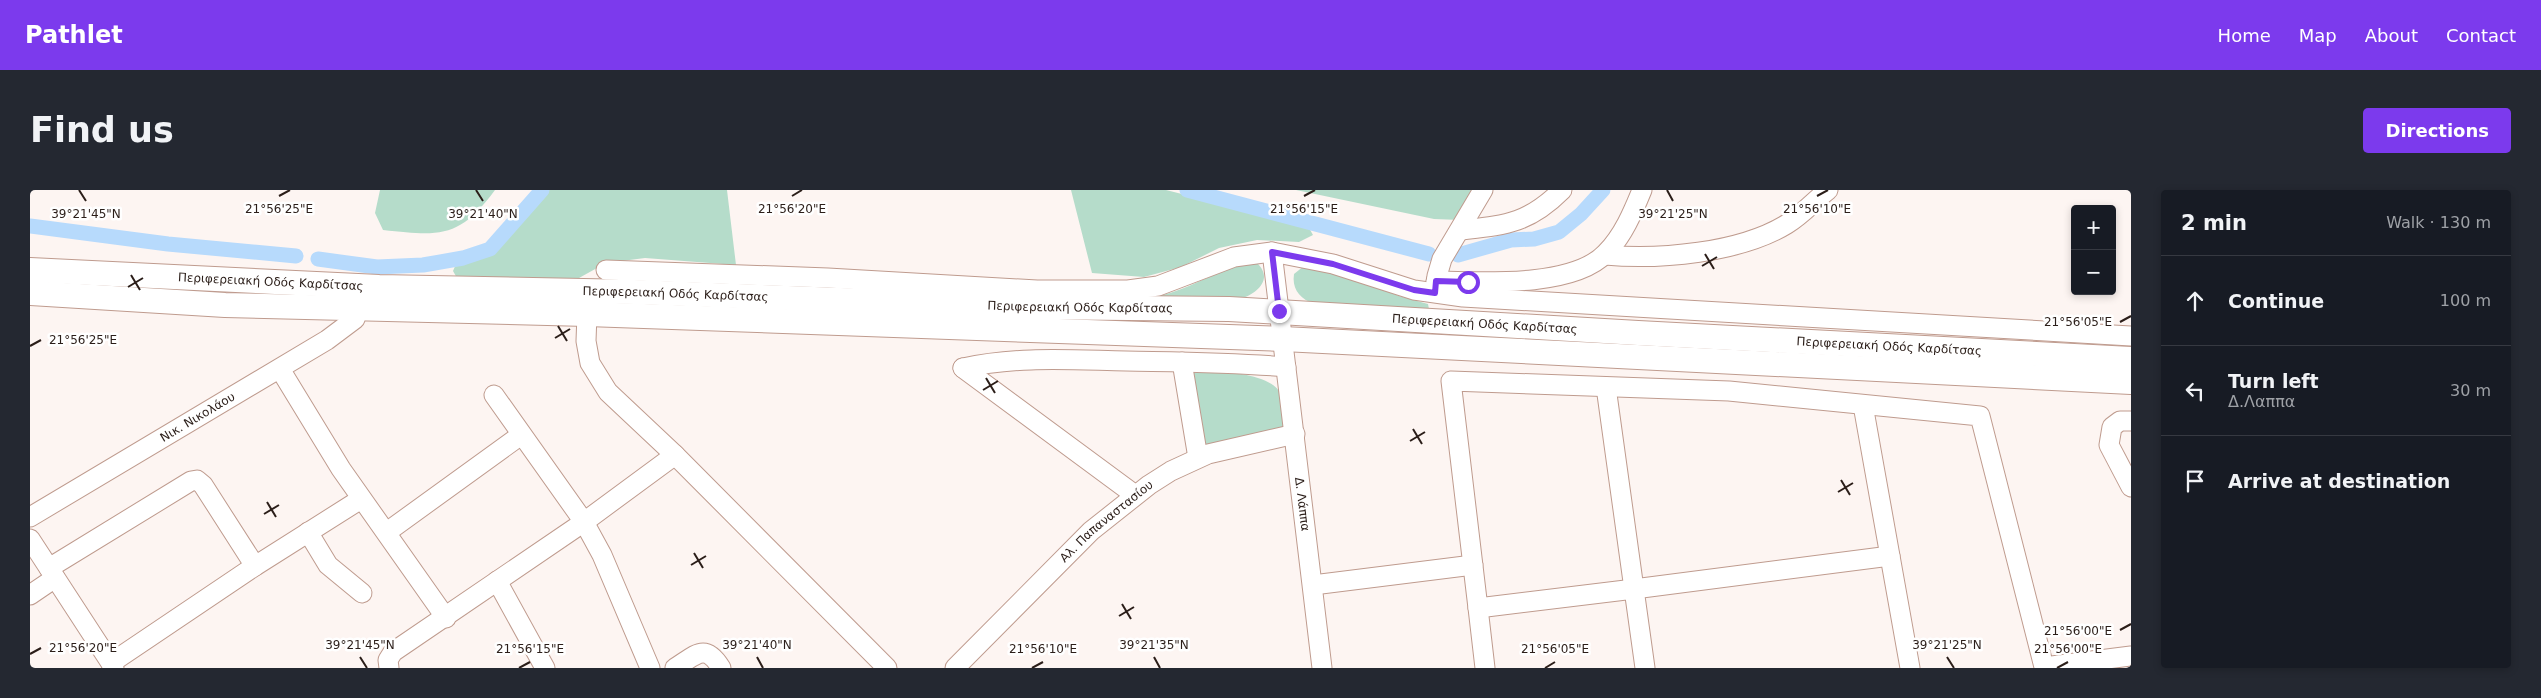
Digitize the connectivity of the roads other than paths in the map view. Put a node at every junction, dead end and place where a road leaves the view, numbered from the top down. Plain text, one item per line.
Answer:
1 (1483, 190) edge
2 (1562, 190) edge
3 (1642, 190) edge
4 (1828, 190) edge
5 (1461, 230) junction
6 (1272, 252) junction
7 (1605, 254) junction
8 (30, 270) edge
9 (606, 270) dead end
10 (1436, 287) junction
11 (30, 294) edge
12 (358, 309) junction
13 (1279, 311) junction
14 (587, 314) junction
15 (2131, 336) edge
16 (1283, 339) junction
17 (2131, 359) edge
18 (1182, 362) junction
19 (1286, 367) junction
20 (280, 369) junction
21 (2131, 382) edge
22 (1606, 387) junction
23 (494, 395) dead end
24 (1863, 405) junction
25 (2131, 421) edge
26 (1296, 434) junction
27 (521, 435) junction
28 (676, 455) junction
29 (1198, 458) junction
30 (2131, 487) edge
31 (1135, 496) junction
32 (361, 499) junction
33 (30, 517) edge
34 (584, 522) junction
35 (308, 532) junction
36 (387, 532) junction
37 (30, 539) edge
38 (1890, 556) junction
39 (1473, 565) junction
40 (255, 566) junction
41 (52, 573) junction
42 (497, 581) junction
43 (1313, 585) junction
44 (1634, 589) junction
45 (362, 593) dead end
46 (30, 594) edge
47 (1478, 608) junction
48 (446, 618) junction
49 (2131, 656) edge
50 (113, 665) edge
51 (389, 668) edge
52 (544, 668) edge
53 (650, 668) edge
54 (675, 668) edge
55 (721, 668) edge
56 (887, 668) edge
57 (955, 668) edge
58 (1322, 668) edge
59 (1485, 668) edge
60 (1645, 668) edge
61 (1910, 668) edge
62 (2043, 668) edge

1 - 5 street
2 - 5 street
3 - 7 street
4 - 7 street
5 - 10 street
6 - 9 street
6 - 10 street
6 - 13 street, Δ. Λάππα
7 - 10 street
8 - 13 main road, Περιφερειακή Οδός Καρδίτσας
10 - 15 street
11 - 12 main road, Περιφερειακή Οδός Καρδίτσας
12 - 14 main road, Περιφερειακή Οδός Καρδίτσας
12 - 20 street, Νικ. Νικολάου
13 - 16 street, Δ. Λάππα
13 - 17 main road, Περιφερειακή Οδός Καρδίτσας
14 - 16 main road, Περιφερειακή Οδός Καρδίτσας
14 - 28 street
16 - 19 street, Δ. Λάππα
16 - 21 main road, Περιφερειακή Οδός Καρδίτσας
18 - 19 street
18 - 29 street
18 - 31 street
19 - 26 street, Δ. Λάππα
20 - 32 street
20 - 33 street, Νικ. Νικολάου
22 - 24 street
22 - 39 street
22 - 44 street
23 - 27 street
24 - 38 street
24 - 62 street
25 - 30 street
26 - 29 street, Αλ. Παπαναστασίου
26 - 43 street, Δ. Λάππα
27 - 34 street
27 - 36 street
28 - 34 street
28 - 56 street
29 - 31 street, Αλ. Παπαναστασίου
31 - 57 street, Αλ. Παπαναστασίου
32 - 35 street
32 - 36 street
34 - 42 street
34 - 53 street
35 - 40 street
35 - 45 street
36 - 48 street
37 - 41 street
38 - 44 street
38 - 61 street
39 - 43 street
39 - 47 street
40 - 41 street
40 - 50 street
41 - 46 street
41 - 50 street
42 - 48 street
42 - 52 street
43 - 58 street, Δ. Λάππα
44 - 47 street
44 - 60 street
47 - 59 street
48 - 51 street
49 - 62 street
54 - 55 street

